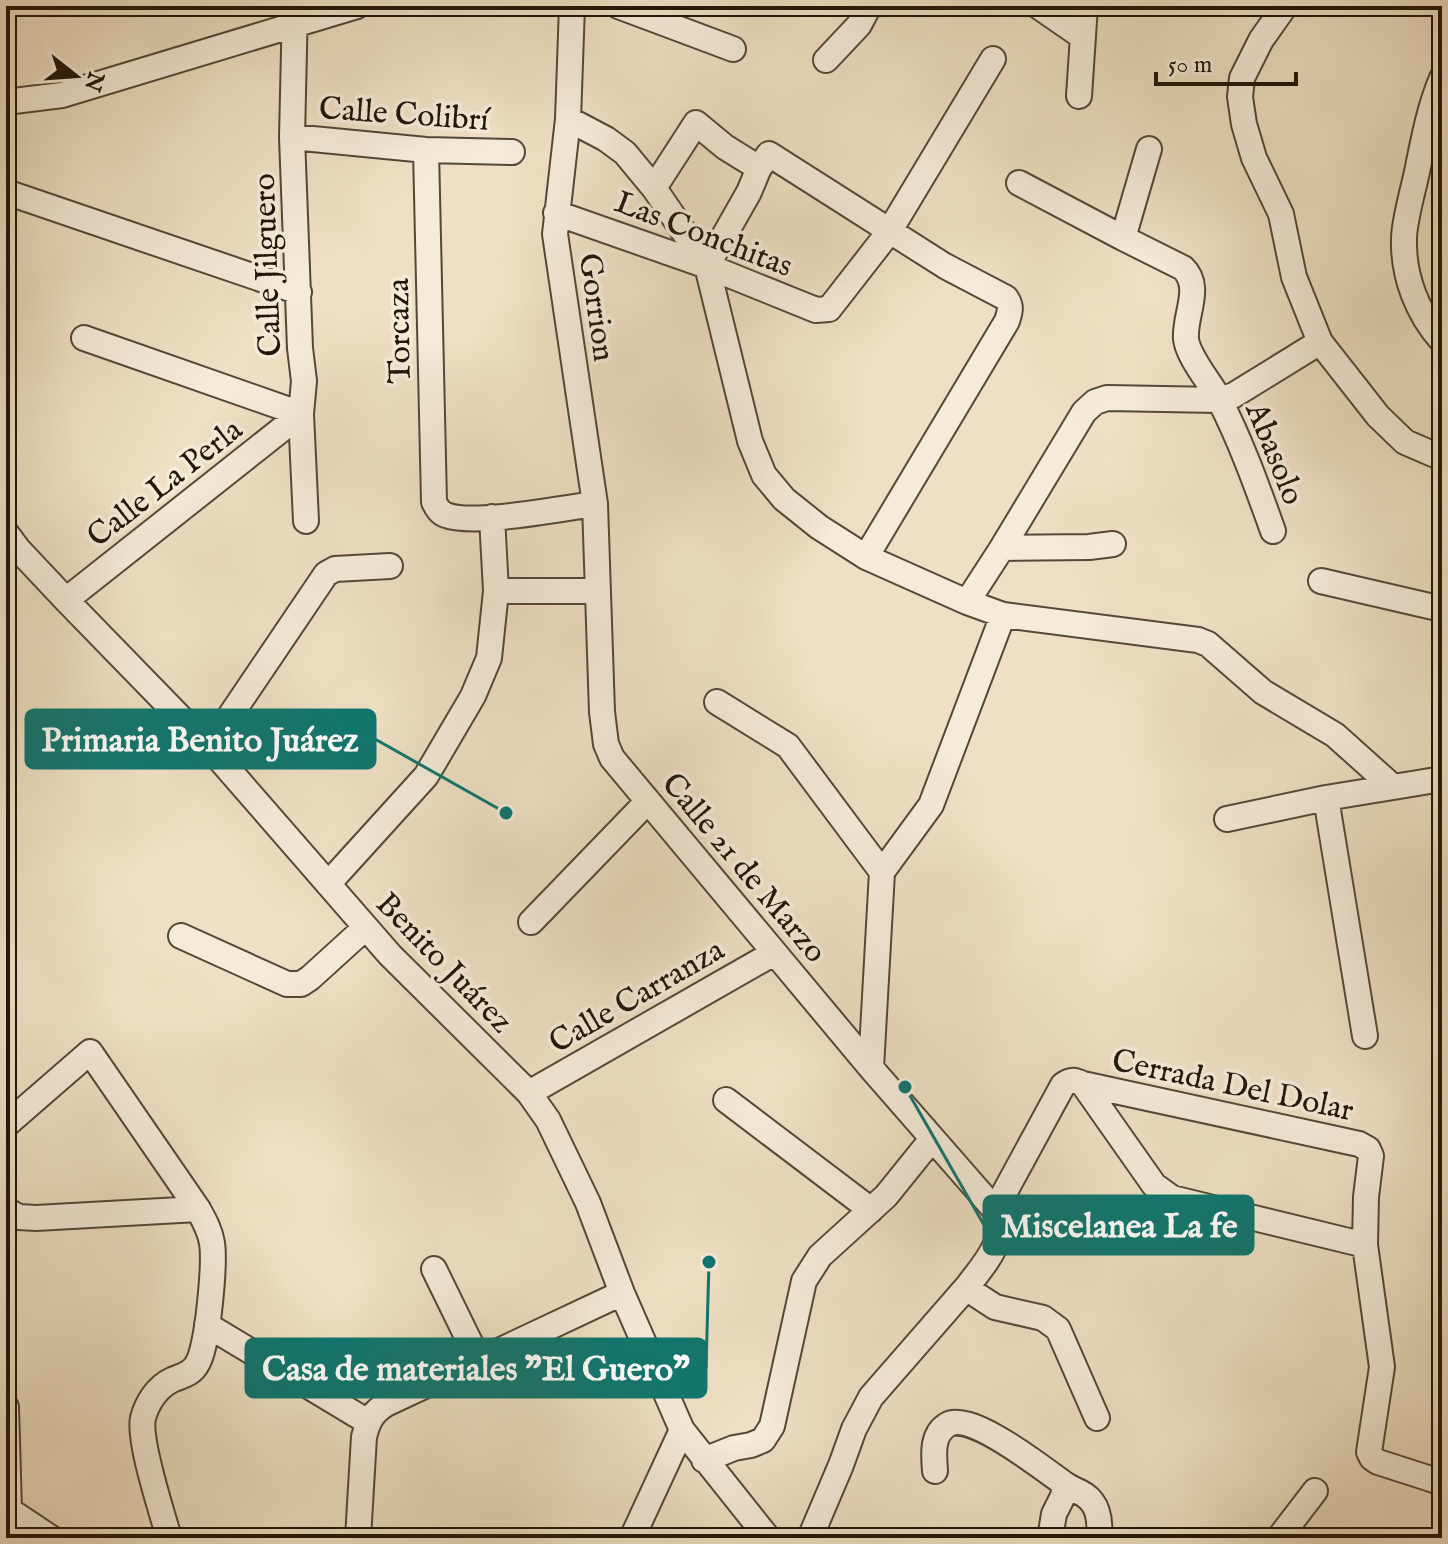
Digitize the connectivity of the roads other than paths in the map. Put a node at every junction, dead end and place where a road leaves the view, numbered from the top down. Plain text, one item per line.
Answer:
1 (357, 6) edge
2 (572, 6) edge
3 (618, 6) edge
4 (869, 6) edge
5 (1038, 6) edge
6 (1085, 6) edge
7 (1285, 6) edge
8 (295, 15) edge
9 (1083, 37) junction
10 (733, 49) dead end
11 (993, 59) dead end
12 (826, 60) dead end
13 (1442, 78) edge
14 (1079, 96) dead end
15 (6, 102) edge
16 (568, 119) junction
17 (292, 137) junction
18 (1149, 149) dead end
19 (426, 150) junction
20 (512, 152) dead end
21 (764, 161) junction
22 (1019, 183) dead end
23 (654, 188) junction
24 (6, 192) edge
25 (556, 213) junction
26 (889, 232) junction
27 (1123, 238) junction
28 (707, 266) junction
29 (299, 292) junction
30 (84, 338) dead end
31 (1442, 341) edge
32 (1320, 342) junction
33 (1219, 400) junction
34 (301, 414) junction
35 (1442, 458) edge
36 (595, 504) junction
37 (492, 517) junction
38 (306, 521) dead end
39 (1273, 531) dead end
40 (1113, 544) dead end
41 (1002, 548) junction
42 (10, 550) edge
43 (866, 557) junction
44 (390, 566) dead end
45 (1321, 581) dead end
46 (496, 591) junction
47 (598, 591) junction
48 (66, 600) junction
49 (967, 602) junction
50 (1442, 609) edge
51 (1003, 615) junction
52 (717, 702) dead end
53 (209, 747) junction
54 (1442, 779) edge
55 (1393, 787) junction
56 (1326, 798) junction
57 (648, 801) junction
58 (1227, 819) dead end
59 (882, 872) junction
60 (328, 884) junction
61 (531, 922) dead end
62 (365, 928) junction
63 (181, 936) dead end
64 (774, 953) junction
65 (1365, 1036) dead end
66 (871, 1068) junction
67 (1083, 1084) junction
68 (529, 1093) junction
69 (726, 1100) dead end
70 (6, 1125) edge
71 (932, 1139) junction
72 (198, 1209) junction
73 (6, 1210) edge
74 (871, 1210) junction
75 (995, 1210) junction
76 (1365, 1245) junction
77 (434, 1269) dead end
78 (622, 1293) junction
79 (977, 1294) junction
80 (207, 1325) junction
81 (479, 1361) junction
82 (6, 1407) edge
83 (1097, 1418) dead end
84 (368, 1422) junction
85 (682, 1430) junction
86 (704, 1460) junction
87 (935, 1471) dead end
88 (1442, 1484) edge
89 (1065, 1485) junction
90 (1315, 1491) dead end
91 (7, 1511) edge
92 (51, 1538) edge
93 (169, 1538) edge
94 (358, 1538) edge
95 (632, 1538) edge
96 (768, 1538) edge
97 (810, 1538) edge
98 (1050, 1538) edge
99 (1099, 1538) edge
100 (1279, 1538) edge

1 - 8 street
2 - 16 street, Gorrion
3 - 10 street
4 - 12 street
5 - 9 street
6 - 9 street
7 - 32 street
8 - 15 street
8 - 17 street, Calle Jilguero
9 - 14 street
11 - 26 street
13 - 31 street
16 - 23 street
16 - 25 street, Gorrion
17 - 19 street, Calle Colibrí
17 - 29 street, Calle Jilguero
18 - 27 street
19 - 20 street, Calle Colibrí
19 - 37 street, Torcaza
21 - 23 street
21 - 26 street
21 - 28 street
22 - 27 street
23 - 28 street
24 - 29 street
25 - 28 street, Las Conchitas
25 - 36 street, Gorrion
26 - 28 street, Las Conchitas
26 - 43 street
27 - 33 street, Abasolo
28 - 43 street
29 - 34 street, Calle Jilguero
30 - 34 street
32 - 33 street
32 - 35 street
33 - 39 street, Abasolo
33 - 41 street
34 - 38 street, Calle Jilguero
34 - 48 street, Calle La Perla
36 - 37 street
36 - 47 street, Calle 21 de Marzo
37 - 46 street
40 - 41 street
41 - 49 street
42 - 48 street, Benito Juárez
43 - 49 street
44 - 53 street
45 - 50 street
46 - 47 street
46 - 60 street
47 - 57 street, Calle 21 de Marzo
48 - 53 street, Benito Juárez
49 - 51 street
51 - 55 street
51 - 59 street
52 - 59 street
53 - 60 street, Benito Juárez
54 - 55 street
55 - 56 street
56 - 58 street
56 - 65 street
57 - 61 street
57 - 64 street, Calle 21 de Marzo
59 - 66 street
60 - 62 street, Benito Juárez
62 - 63 street
62 - 68 street, Benito Juárez
64 - 66 street, Calle 21 de Marzo
64 - 68 street, Calle Carranza
66 - 71 street, Calle 21 de Marzo
67 - 75 street
67 - 76 street
67 - 76 street, Cerrada Del Dolar
68 - 78 street, Benito Juárez
69 - 74 street
70 - 72 street
71 - 74 street
71 - 75 street, Calle 21 de Marzo
72 - 73 street
72 - 80 street
74 - 86 street
75 - 79 street
76 - 88 street
77 - 81 street
78 - 81 street
78 - 85 street, Benito Juárez
79 - 83 street
79 - 97 street
80 - 84 street
80 - 93 street
81 - 84 street
82 - 91 street
84 - 94 street
85 - 86 street, Benito Juárez
85 - 95 street
86 - 96 street, Benito Juárez
87 - 89 street
89 - 98 street
89 - 99 street
90 - 100 street
91 - 92 street

